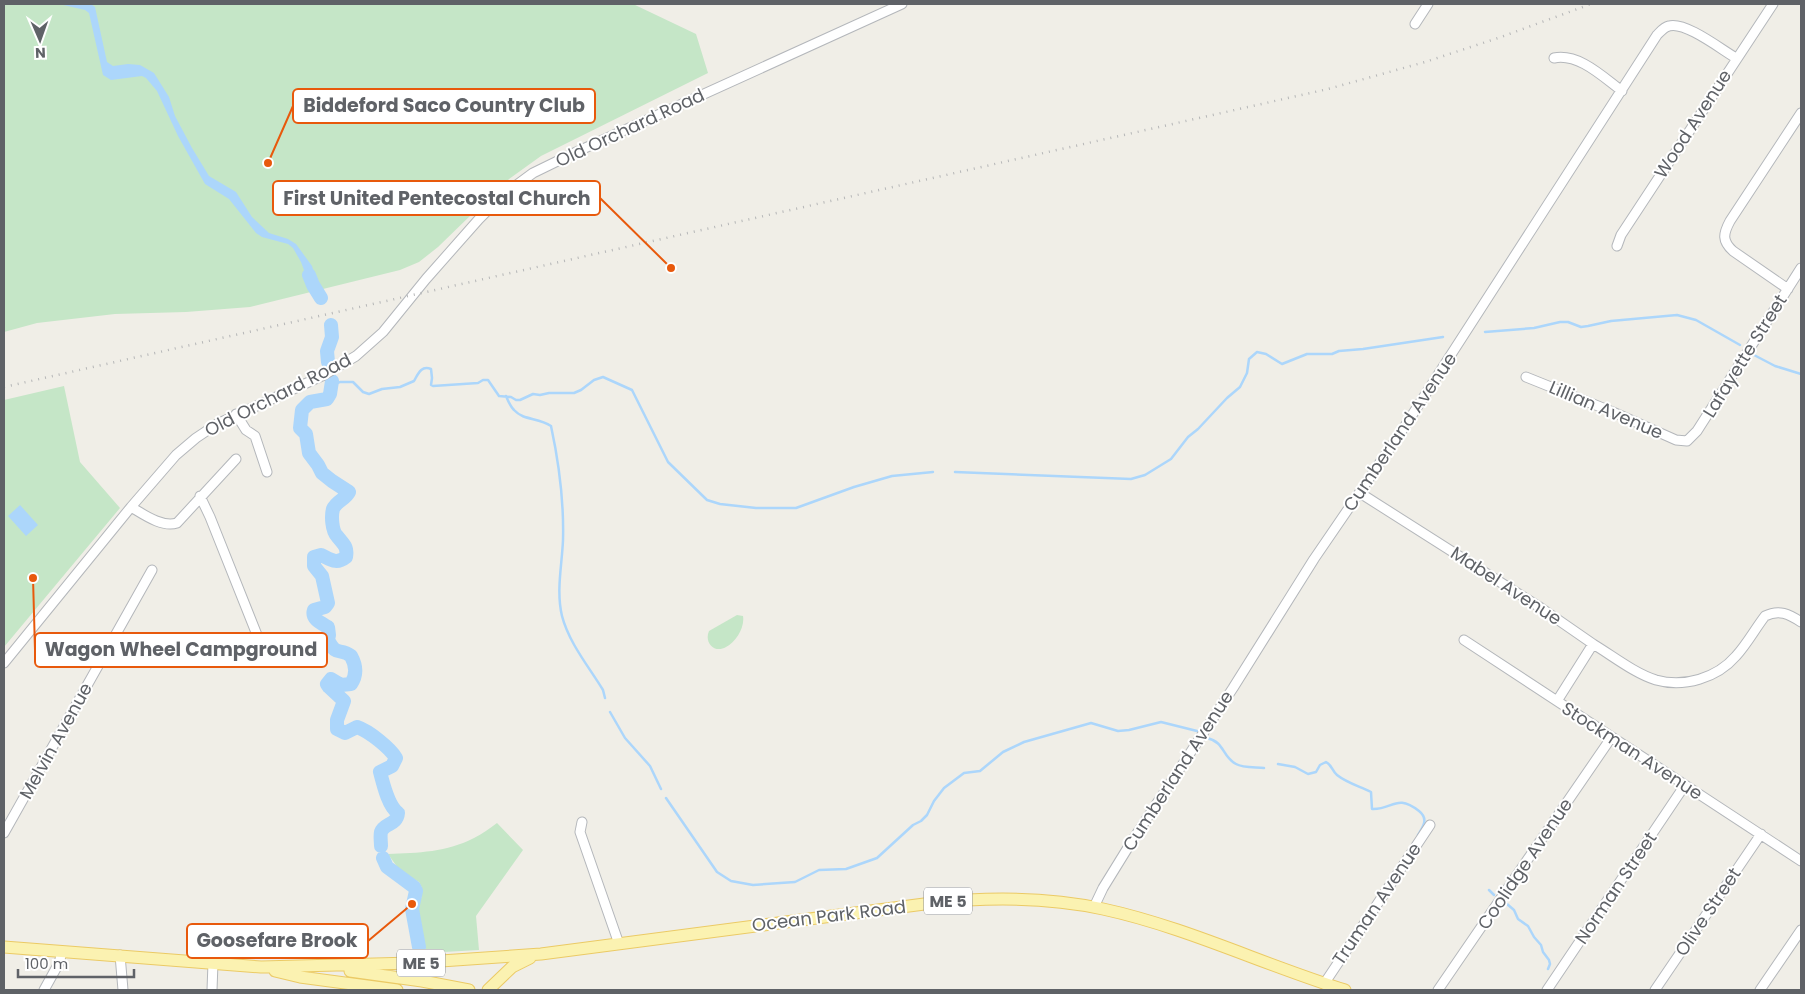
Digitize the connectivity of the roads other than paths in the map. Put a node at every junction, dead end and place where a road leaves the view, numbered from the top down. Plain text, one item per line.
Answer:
1 (902, 4) edge
2 (1428, 4) edge
3 (1773, 4) edge
4 (1415, 24) dead end
5 (1554, 58) dead end
6 (1736, 58) junction
7 (1622, 90) junction
8 (1801, 113) edge
9 (1617, 246) dead end
10 (1801, 268) edge
11 (1788, 288) junction
12 (1526, 377) dead end
13 (236, 414) junction
14 (1687, 441) joint
15 (236, 459) dead end
16 (266, 472) dead end
17 (1360, 493) junction
18 (200, 496) junction
19 (131, 507) junction
20 (152, 570) dead end
21 (1801, 622) edge
22 (1464, 640) dead end
23 (1593, 644) junction
24 (263, 650) dead end
25 (4, 663) edge
26 (1556, 701) junction
27 (1611, 738) junction
28 (1685, 785) junction
29 (582, 822) dead end
30 (1430, 825) dead end
31 (4, 833) edge
32 (1761, 834) junction
33 (1801, 860) edge
34 (1094, 907) junction
35 (1801, 930) edge
36 (619, 944) junction
37 (4, 947) edge
38 (62, 952) junction
39 (541, 954) junction
40 (120, 955) junction
41 (491, 958) junction
42 (213, 963) junction
43 (301, 966) junction
44 (261, 967) junction
45 (501, 978) junction
46 (1324, 984) junction
47 (44, 990) edge
48 (123, 990) edge
49 (212, 990) edge
50 (397, 990) edge
51 (469, 990) edge
52 (488, 990) edge
53 (1345, 990) edge
54 (1438, 990) edge
55 (1547, 990) edge
56 (1655, 990) edge
57 (1760, 990) edge

1 - 13 street, Old Orchard Road
2 - 4 street
3 - 6 street, Wood Avenue
5 - 7 street
6 - 7 street, Cumberland Avenue
6 - 9 street, Wood Avenue
7 - 17 street, Cumberland Avenue
8 - 11 street
10 - 11 street, Lafayette Street
11 - 14 street, Lafayette Street
12 - 14 street, Lillian Avenue
13 - 16 street
13 - 19 street, Old Orchard Road
15 - 18 street
17 - 23 street, Mabel Avenue
17 - 34 street, Cumberland Avenue
18 - 19 street
18 - 24 street
19 - 25 street, Old Orchard Road
20 - 31 street, Melvin Avenue
21 - 23 street, Mabel Avenue
22 - 26 street, Stockman Avenue
23 - 26 street
26 - 27 street, Stockman Avenue
27 - 28 street, Stockman Avenue
27 - 54 street, Coolidge Avenue
28 - 32 street, Stockman Avenue
28 - 55 street, Norman Street
29 - 36 street
30 - 46 street, Truman Avenue
32 - 33 street, Stockman Avenue
32 - 56 street, Olive Street
34 - 36 main road, Ocean Park Road / ME 5
34 - 46 main road, Ocean Park Road / ME 5
35 - 57 street
36 - 39 main road, Ocean Park Road / ME 5
37 - 38 main road, Ocean Park Road / ME 5
38 - 40 main road, Ocean Park Road / ME 5
38 - 47 street
39 - 41 main road, Ocean Park Road / ME 5
39 - 45 main road, Ocean Park Road / ME 5
40 - 42 main road, Ocean Park Road / ME 5
40 - 48 street
41 - 43 main road, Ocean Park Road / ME 5
41 - 45 main road
42 - 44 main road, Ocean Park Road / ME 5
42 - 49 street
43 - 44 main road, Ocean Park Road / ME 5
43 - 51 main road
44 - 50 main road, Ocean Park Road / ME 5
45 - 52 main road, Ocean Park Road / ME 5
46 - 53 main road, Ocean Park Road / ME 5

